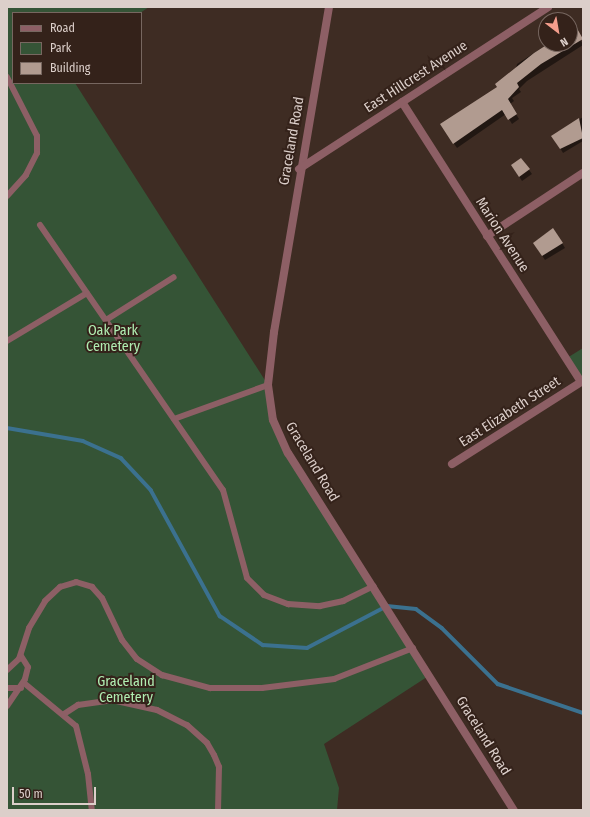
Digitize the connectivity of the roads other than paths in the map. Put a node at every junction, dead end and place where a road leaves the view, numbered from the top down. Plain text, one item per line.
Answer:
1 (330, 7) edge
2 (548, 7) edge
3 (7, 77) edge
4 (402, 102) junction
5 (299, 169) junction
6 (583, 173) edge
7 (7, 196) edge
8 (40, 225) dead end
9 (487, 236) junction
10 (174, 277) dead end
11 (87, 293) junction
12 (106, 320) junction
13 (7, 341) edge
14 (582, 381) edge
15 (268, 385) junction
16 (174, 419) junction
17 (452, 464) dead end
18 (374, 586) junction
19 (413, 648) junction
20 (21, 656) junction
21 (7, 670) edge
22 (22, 686) junction
23 (7, 688) edge
24 (7, 706) edge
25 (64, 714) junction
26 (92, 810) edge
27 (218, 810) edge
28 (514, 810) edge

1 - 5 street, Graceland Road
2 - 4 street, East Hillcrest Avenue
3 - 7 lane
4 - 5 street, East Hillcrest Avenue
4 - 9 street, Marion Avenue
5 - 15 street, Graceland Road
6 - 9 street
8 - 11 lane
9 - 14 street, Marion Avenue
10 - 12 lane
11 - 12 lane
11 - 13 lane
12 - 16 lane
14 - 17 street, East Elizabeth Street
15 - 16 lane
15 - 18 street, Graceland Road
16 - 18 lane
18 - 19 street, Graceland Road
19 - 20 lane
19 - 28 street, Graceland Road
20 - 21 lane
20 - 22 lane
22 - 23 lane
22 - 24 lane
22 - 25 lane
25 - 26 lane
25 - 27 lane

